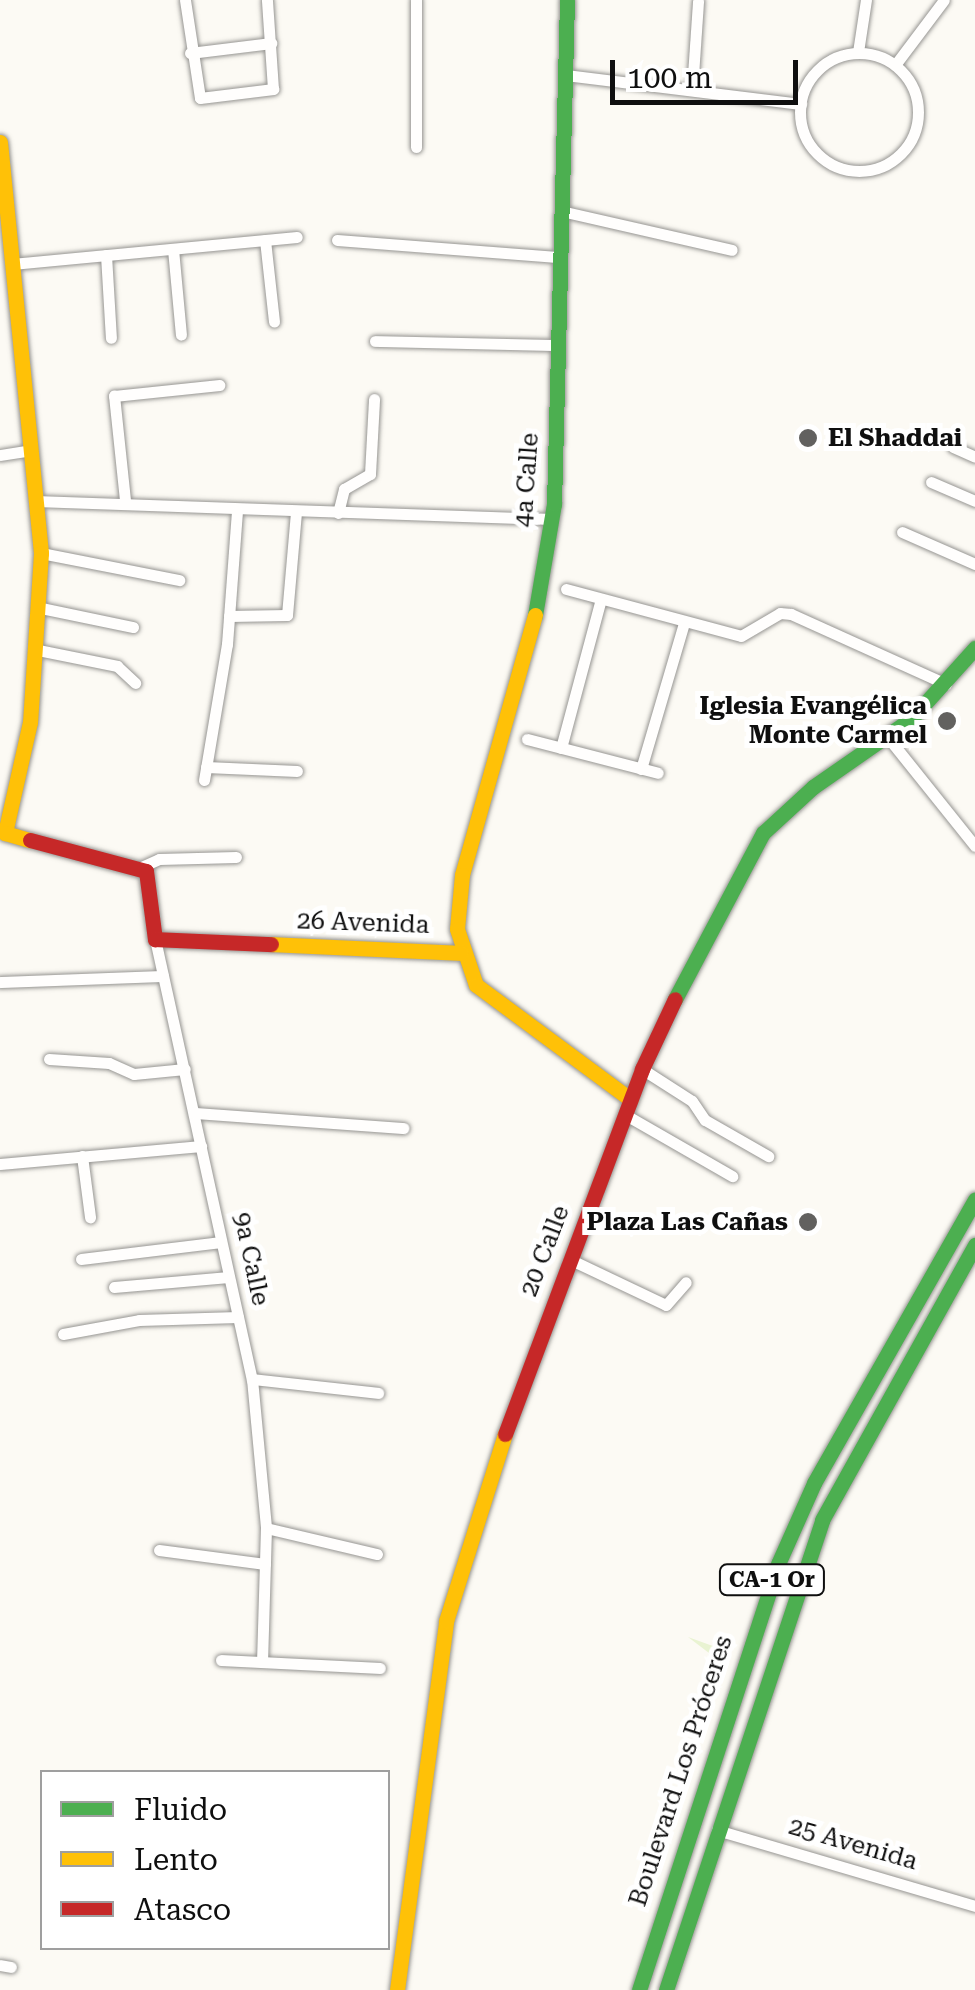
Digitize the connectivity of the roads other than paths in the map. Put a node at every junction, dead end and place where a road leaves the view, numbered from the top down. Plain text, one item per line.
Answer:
1 (185, 0) edge
2 (266, 0) edge
3 (416, 0) edge
4 (567, 0) edge
5 (866, 0) edge
6 (944, 0) edge
7 (698, 1) edge
8 (270, 42) junction
9 (858, 52) junction
10 (190, 53) junction
11 (896, 65) junction
12 (565, 75) junction
13 (692, 90) junction
14 (801, 104) junction
15 (0, 142) edge
16 (416, 147) dead end
17 (562, 211) junction
18 (297, 237) dead end
19 (265, 240) junction
20 (337, 240) dead end
21 (172, 249) junction
22 (732, 250) dead end
23 (106, 255) junction
24 (560, 257) junction
25 (12, 264) junction
26 (274, 322) dead end
27 (182, 335) dead end
28 (111, 338) dead end
29 (375, 341) dead end
30 (558, 345) junction
31 (219, 385) dead end
32 (374, 399) dead end
33 (953, 446) dead end
34 (30, 450) junction
35 (0, 455) edge
36 (975, 458) edge
37 (932, 482) dead end
38 (125, 500) junction
39 (36, 502) junction
40 (975, 502) edge
41 (237, 512) junction
42 (296, 512) junction
43 (338, 514) junction
44 (552, 519) junction
45 (902, 532) dead end
46 (41, 553) junction
47 (975, 564) edge
48 (180, 580) dead end
49 (566, 589) dead end
50 (600, 599) junction
51 (41, 608) junction
52 (229, 616) junction
53 (684, 623) junction
54 (133, 627) dead end
55 (38, 650) junction
56 (975, 650) edge
57 (135, 683) dead end
58 (946, 684) junction
59 (886, 736) junction
60 (527, 739) dead end
61 (561, 748) junction
62 (641, 769) junction
63 (298, 771) dead end
64 (658, 774) dead end
65 (2, 832) edge
66 (975, 846) edge
67 (236, 857) dead end
68 (142, 870) junction
69 (155, 939) junction
70 (461, 952) junction
71 (163, 976) junction
72 (0, 982) edge
73 (48, 1059) dead end
74 (185, 1069) junction
75 (642, 1070) junction
76 (627, 1107) junction
77 (194, 1113) junction
78 (403, 1128) dead end
79 (200, 1146) junction
80 (82, 1156) junction
81 (768, 1156) dead end
82 (0, 1164) edge
83 (732, 1176) dead end
84 (975, 1200) edge
85 (90, 1217) dead end
86 (221, 1242) junction
87 (975, 1245) edge
88 (81, 1259) dead end
89 (568, 1259) junction
90 (229, 1277) junction
91 (686, 1282) dead end
92 (114, 1288) dead end
93 (238, 1317) junction
94 (64, 1334) dead end
95 (252, 1380) junction
96 (378, 1393) dead end
97 (266, 1528) junction
98 (159, 1550) dead end
99 (377, 1554) dead end
100 (264, 1564) junction
101 (221, 1660) dead end
102 (262, 1662) junction
103 (380, 1668) dead end
104 (718, 1830) junction
105 (975, 1906) edge
106 (397, 1990) edge
107 (639, 1990) edge
108 (666, 1990) edge

1 - 10 street
2 - 8 street
3 - 16 street
4 - 12 main road, 4a Calle
5 - 9 street
6 - 11 street
7 - 13 street
8 - 10 street
8 - 10 street
9 - 11 street
9 - 14 street
11 - 14 street
12 - 13 street
12 - 17 main road, 4a Calle
13 - 14 street
15 - 25 main road
17 - 22 street
17 - 24 main road, 4a Calle
18 - 19 street
19 - 21 street
19 - 26 street
20 - 24 street
21 - 23 street
21 - 27 street
23 - 25 street
23 - 28 street
24 - 30 main road, 4a Calle
25 - 34 main road
29 - 30 street
30 - 44 main road, 4a Calle
31 - 38 street
32 - 43 street
33 - 36 street
34 - 35 street
34 - 39 main road
37 - 40 street
38 - 39 street
38 - 41 street
39 - 46 main road
41 - 42 street
41 - 52 street
42 - 43 street
42 - 52 street
43 - 44 street
44 - 70 main road, 4a Calle
45 - 47 street
46 - 48 street
46 - 51 main road
49 - 50 street
50 - 53 street
50 - 61 street
51 - 54 street
51 - 55 main road
52 - 63 street
53 - 58 street
53 - 62 street
55 - 57 street
55 - 65 main road
56 - 58 main road, 20 Calle
58 - 59 main road, 20 Calle
59 - 66 street
59 - 75 main road, 20 Calle
60 - 61 street
61 - 62 street
62 - 64 street
65 - 68 main road
67 - 68 street
68 - 69 main road, 9a Calle
69 - 70 main road, 26 Avenida
69 - 71 street, 9a Calle
70 - 76 main road, 26 Avenida
71 - 72 street
71 - 74 street, 9a Calle
73 - 74 street
74 - 77 street, 9a Calle
75 - 76 main road, 20 Calle
75 - 81 street
76 - 83 street
76 - 89 main road, 20 Calle
77 - 78 street
77 - 79 street, 9a Calle
79 - 80 street
79 - 86 street, 9a Calle
80 - 82 street
80 - 85 street
84 - 107 main road, Boulevard Los Próceres / CA-1 Or
86 - 88 street
86 - 90 street, 9a Calle
87 - 104 main road, Boulevard Los Próceres / CA-1 Or
89 - 91 street
89 - 106 main road, 20 Calle
90 - 92 street
90 - 93 street, 9a Calle
93 - 94 street
93 - 95 street, 9a Calle
95 - 96 street
95 - 97 street, 9a Calle
97 - 99 street
97 - 100 street, 9a Calle
98 - 100 street
100 - 102 street, 9a Calle
101 - 102 street
102 - 103 street
104 - 105 street, 25 Avenida
104 - 108 main road, Boulevard Los Próceres / CA-1 Or

